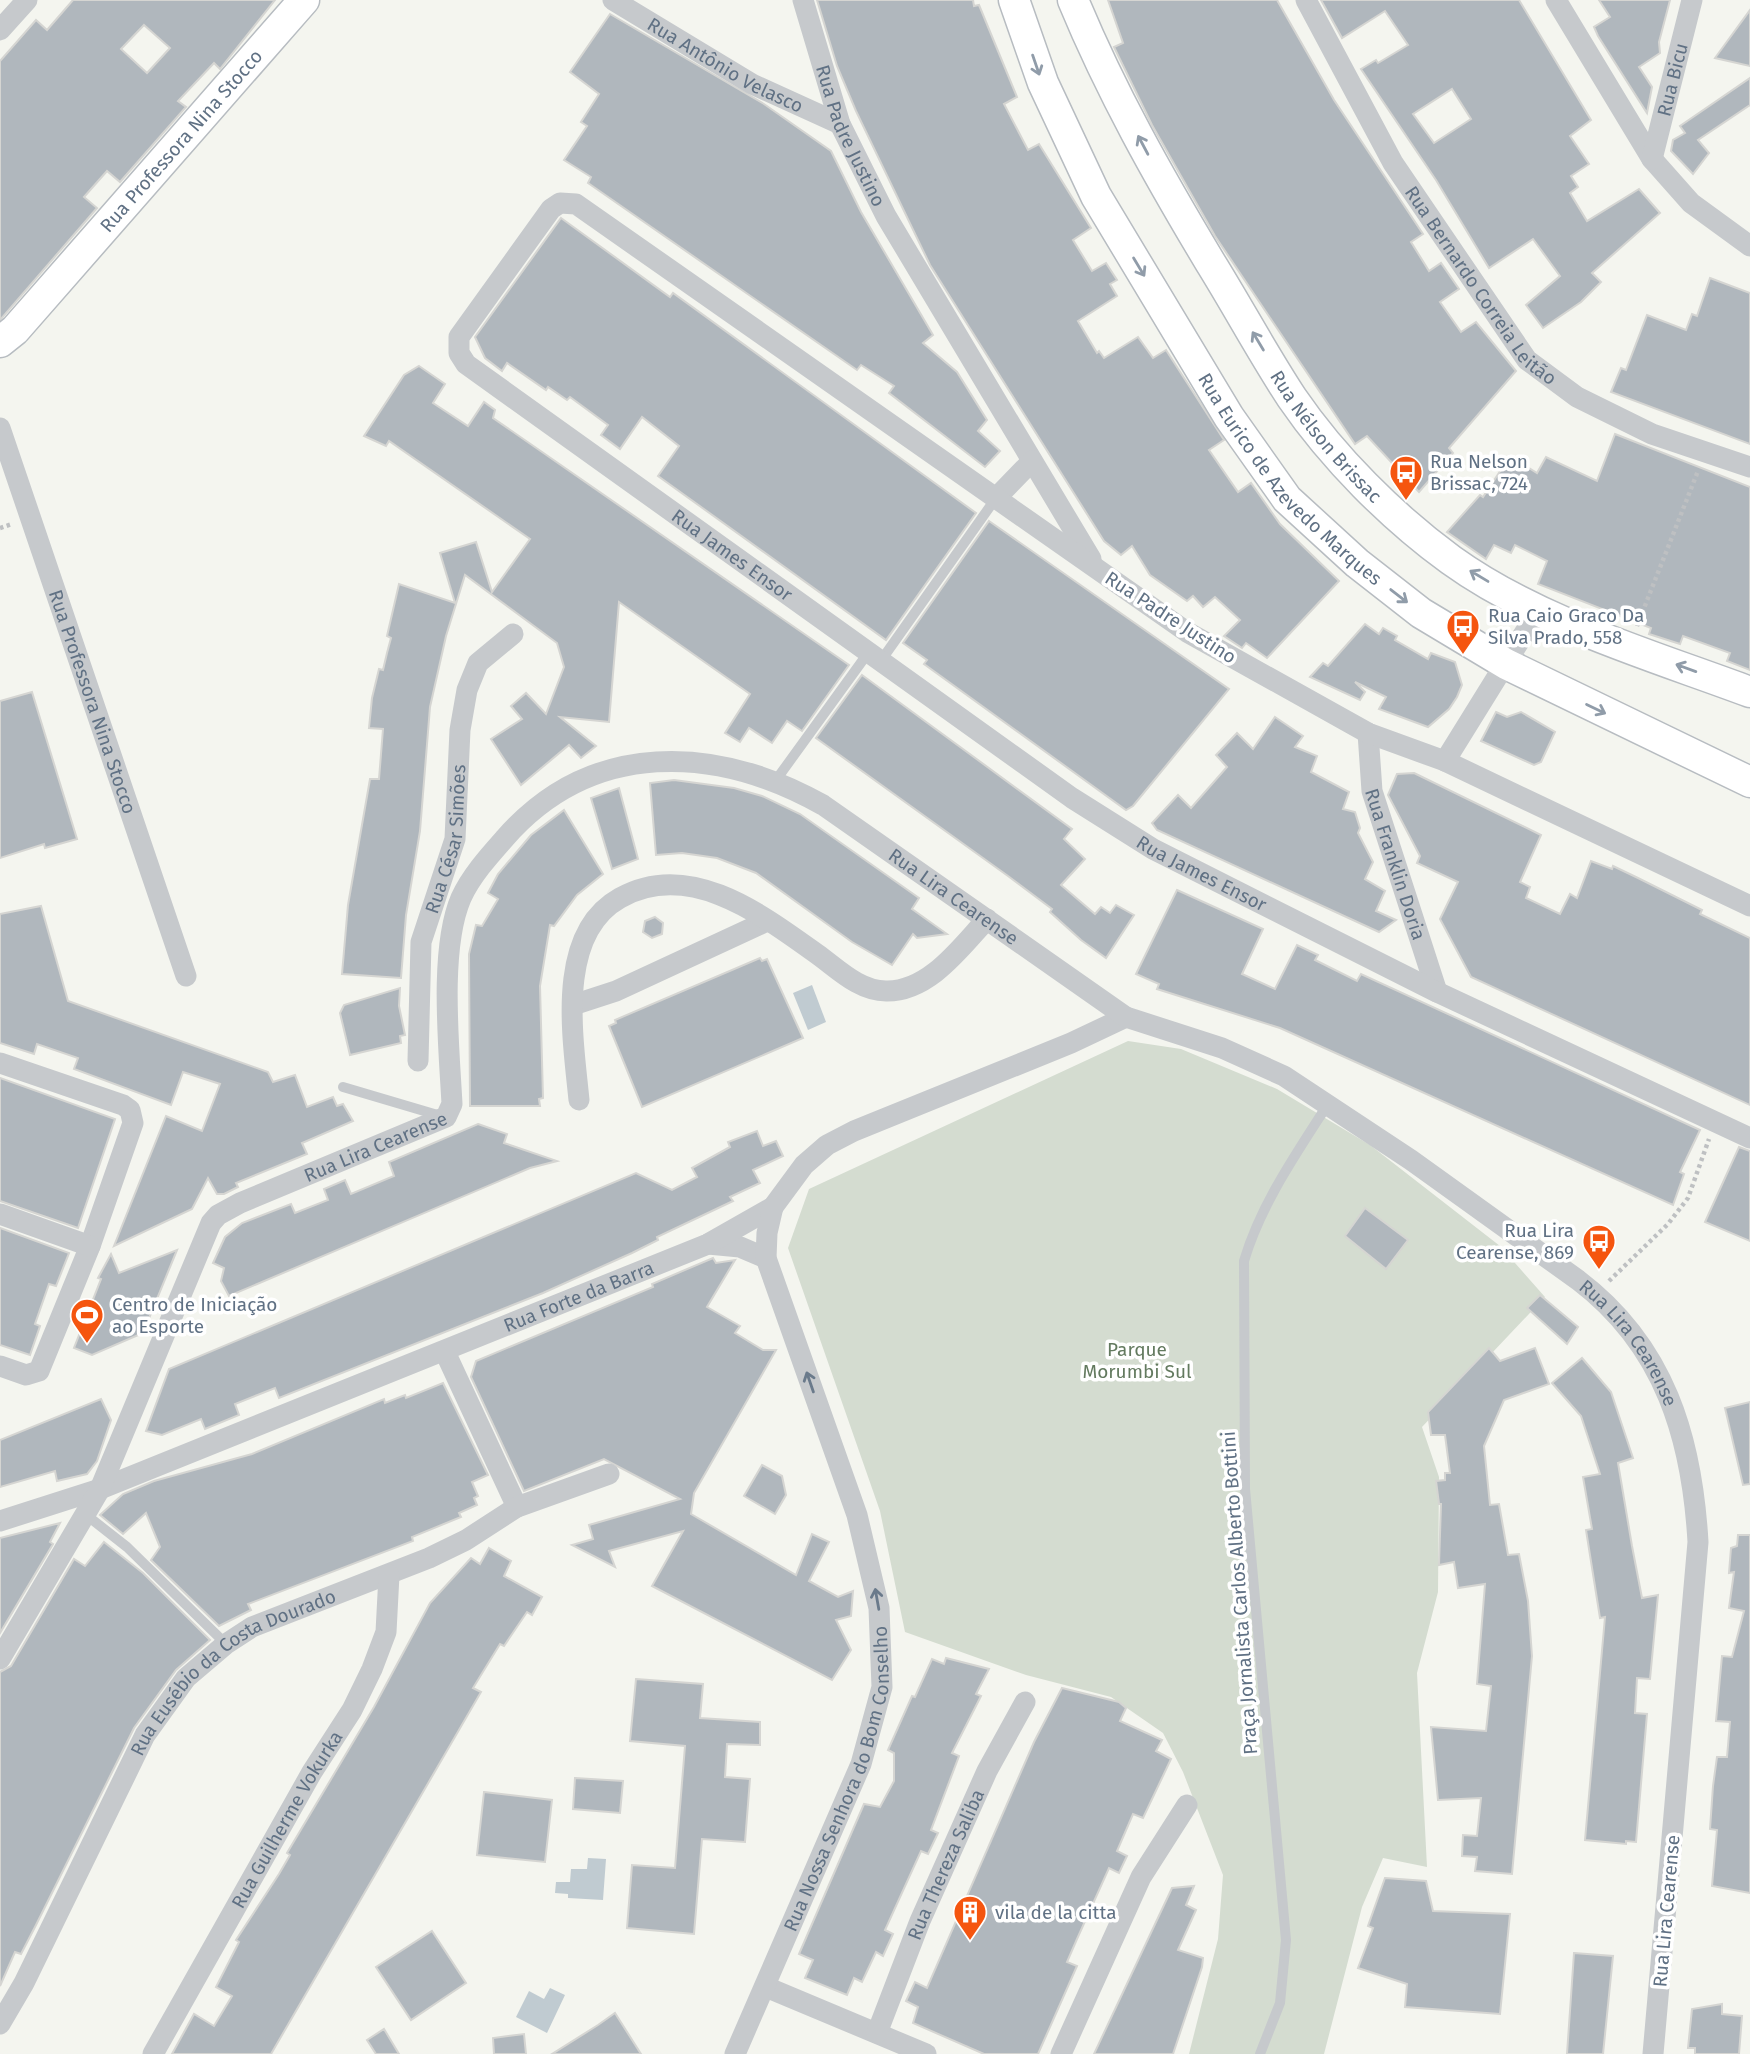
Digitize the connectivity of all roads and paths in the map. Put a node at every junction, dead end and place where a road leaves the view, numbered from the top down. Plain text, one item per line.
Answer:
1 (27, 0) edge
2 (304, 0) edge
3 (613, 0) edge
4 (803, 0) edge
5 (1014, 0) edge
6 (1073, 0) edge
7 (1307, 0) edge
8 (1556, 0) edge
9 (1692, 0) edge
10 (0, 30) edge
11 (841, 124) junction
12 (1652, 159) junction
13 (1750, 246) edge
14 (0, 342) edge
15 (0, 428) edge
16 (1706, 452) junction
17 (1032, 461) junction
18 (1750, 467) edge
19 (996, 498) junction
20 (1095, 567) junction
21 (1538, 611) junction
22 (513, 634) dead end
23 (1629, 646) junction
24 (874, 658) junction
25 (1506, 664) junction
26 (1750, 692) edge
27 (1367, 733) junction
28 (1445, 761) junction
29 (775, 780) junction
30 (1750, 782) edge
31 (455, 839) junction
32 (491, 853) junction
33 (1750, 906) edge
34 (987, 919) junction
35 (767, 921) junction
36 (186, 976) dead end
37 (1437, 992) junction
38 (573, 1005) junction
39 (1126, 1017) junction
40 (418, 1061) dead end
41 (0, 1063) edge
42 (343, 1087) dead end
43 (579, 1100) dead end
44 (1328, 1104) junction
45 (446, 1117) junction
46 (1715, 1122) junction
47 (1750, 1138) edge
48 (774, 1207) junction
49 (0, 1214) edge
50 (708, 1244) junction
51 (90, 1246) junction
52 (766, 1258) junction
53 (1596, 1293) junction
54 (445, 1352) junction
55 (0, 1366) edge
56 (609, 1475) dead end
57 (100, 1489) junction
58 (517, 1507) junction
59 (85, 1514) junction
60 (0, 1521) edge
61 (389, 1574) junction
62 (226, 1644) junction
63 (0, 1659) edge
64 (1026, 1702) dead end
65 (1187, 1805) dead end
66 (766, 1987) junction
67 (0, 2024) edge
68 (877, 2033) junction
69 (153, 2054) edge
70 (735, 2054) edge
71 (926, 2054) edge
72 (1060, 2054) edge
73 (1260, 2054) edge
74 (1653, 2054) edge

1 - 10 street
2 - 14 street, Rua Professora Nina Stocco
3 - 11 street, Rua Antônio Velasco
4 - 11 street, Rua Padre Justino
5 -> 25 street, Rua Eurico de Azevedo Marques
21 -> 6 street, Rua Nélson Brissac
7 - 16 street, Rua Bernardo Correia Leitão
8 - 12 street
9 - 12 street, Rua Bicu
11 - 17 street, Rua Padre Justino
12 - 13 street
15 - 36 street, Rua Professora Nina Stocco
16 - 18 street, Rua Bernardo Correia Leitão
16 - 23 path
17 - 19 street
17 - 20 street, Rua Padre Justino
19 - 20 street, Rua James Ensor
19 - 24 lane
19 - 24 street, Rua James Ensor
20 - 27 street, Rua Padre Justino
21 - 23 street, Rua Nélson Brissac
21 - 25 street
22 - 31 street, Rua César Simões
26 -> 23 street, Rua Nélson Brissac
24 - 29 lane
24 - 37 street, Rua James Ensor
25 - 28 street
25 -> 30 street, Rua Eurico de Azevedo Marques
27 - 28 street, Rua Padre Justino
27 - 37 street, Rua Franklin Doria
28 - 33 street, Rua Padre Justino
29 - 32 street, Rua Lira Cearense
29 - 34 street, Rua Lira Cearense
31 - 32 street
31 - 40 street, Rua César Simões
32 - 45 street, Rua Lira Cearense
34 - 35 street
34 - 39 street, Rua Lira Cearense
35 - 38 street
35 - 38 street
37 - 46 street, Rua James Ensor
38 - 43 street
39 - 44 street, Rua Lira Cearense
39 - 48 street, Rua Forte da Barra
41 - 51 street
42 - 45 lane
44 - 53 street, Rua Lira Cearense
44 - 73 lane, Praça Jornalista Carlos Alberto Bottini
45 - 57 street, Rua Lira Cearense
46 - 47 street, Rua James Ensor
46 - 53 path
48 - 50 street, Rua Forte da Barra
48 - 52 street, Rua Nossa Senhora do Bom Conselho
49 - 51 street
50 - 52 street
50 - 54 street, Rua Forte da Barra
51 - 55 street
66 -> 52 street, Rua Nossa Senhora do Bom Conselho
53 - 74 street, Rua Lira Cearense
54 - 57 street, Rua Forte da Barra
54 - 58 street
56 - 58 street, Rua Eusébio da Costa Dourado
57 - 59 street, Rua Lira Cearense
57 - 60 street, Rua Forte da Barra
58 - 61 street, Rua Eusébio da Costa Dourado
59 - 62 lane
59 - 63 street, Rua Lira Cearense
61 - 62 street, Rua Eusébio da Costa Dourado
61 - 69 street, Rua Guilherme Vokurka
62 - 67 street, Rua Eusébio da Costa Dourado
64 - 68 street, Rua Thereza Saliba
65 - 72 street
66 - 68 street
66 - 70 street, Rua Nossa Senhora do Bom Conselho
68 - 71 street

